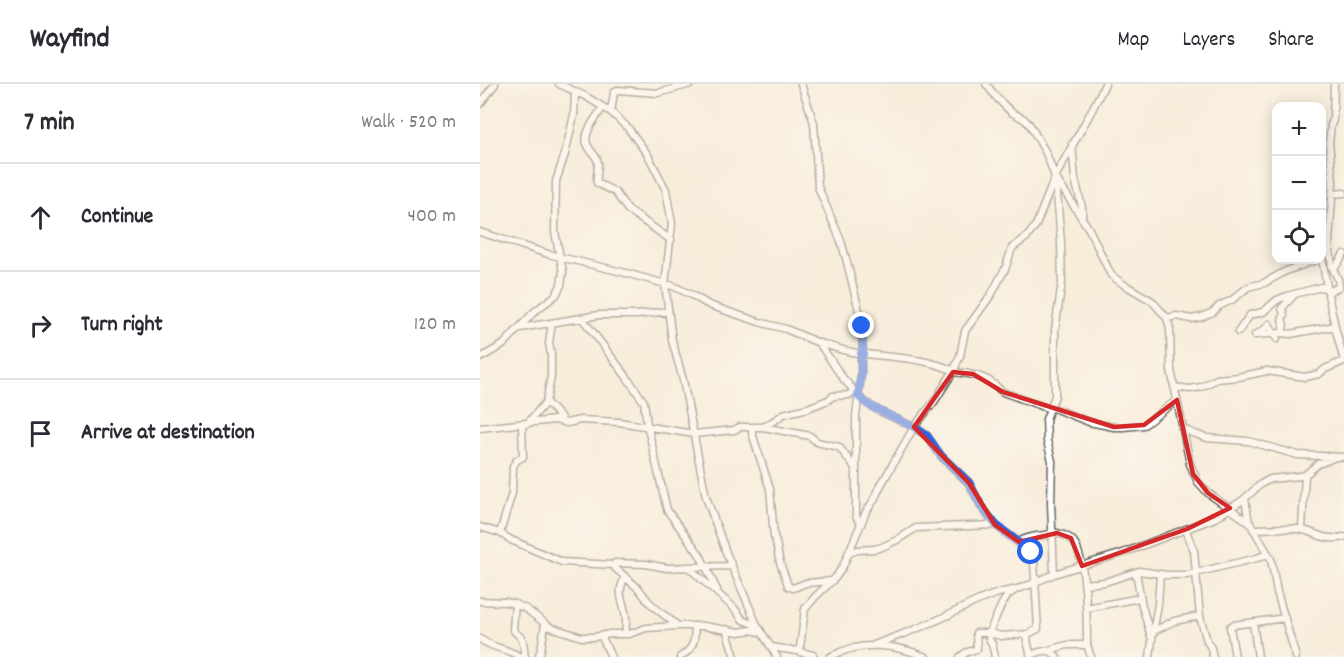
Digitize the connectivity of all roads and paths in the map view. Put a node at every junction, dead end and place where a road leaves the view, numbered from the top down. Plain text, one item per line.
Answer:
1 (495, 84) edge
2 (559, 84) edge
3 (691, 84) edge
4 (801, 84) edge
5 (986, 84) edge
6 (1105, 84) edge
7 (1334, 84) edge
8 (575, 92) junction
9 (480, 104) edge
10 (603, 107) junction
11 (611, 112) junction
12 (1072, 144) junction
13 (1055, 178) junction
14 (1344, 193) edge
15 (1332, 194) junction
16 (1083, 220) junction
17 (480, 232) edge
18 (671, 240) junction
19 (1344, 254) edge
20 (561, 257) junction
21 (1306, 264) edge
22 (1323, 264) edge
23 (1332, 267) junction
24 (665, 284) junction
25 (1341, 287) edge
26 (1329, 292) junction
27 (1294, 294) junction
28 (668, 311) junction
29 (582, 318) junction
30 (1167, 318) junction
31 (552, 323) junction
32 (1335, 326) junction
33 (520, 328) junction
34 (1238, 332) dead end
35 (1282, 333) junction
36 (1276, 336) dead end
37 (819, 343) junction
38 (862, 353) junction
39 (480, 358) edge
40 (1344, 361) edge
41 (953, 371) junction
42 (1174, 387) junction
43 (1185, 389) junction
44 (855, 393) junction
45 (1176, 398) junction
46 (546, 402) junction
47 (1051, 408) junction
48 (561, 420) junction
49 (524, 425) junction
50 (647, 427) junction
51 (752, 427) junction
52 (762, 427) junction
53 (914, 427) junction
54 (480, 428) edge
55 (1182, 428) junction
56 (694, 434) junction
57 (1336, 457) junction
58 (1344, 457) edge
59 (856, 469) junction
60 (1305, 475) junction
61 (1245, 499) junction
62 (1230, 508) junction
63 (861, 525) junction
64 (996, 525) junction
65 (480, 526) edge
66 (1251, 526) junction
67 (1186, 530) junction
68 (1302, 530) junction
69 (500, 533) junction
70 (1052, 533) junction
71 (1344, 537) edge
72 (1018, 542) junction
73 (1268, 554) junction
74 (848, 555) junction
75 (613, 565) junction
76 (706, 566) junction
77 (732, 566) junction
78 (1082, 566) junction
79 (688, 567) junction
80 (1136, 572) junction
81 (1195, 573) junction
82 (1054, 574) junction
83 (1160, 574) junction
84 (625, 577) junction
85 (832, 581) junction
86 (1035, 582) junction
87 (1084, 584) junction
88 (1015, 590) junction
89 (718, 593) junction
90 (1140, 598) junction
91 (480, 601) edge
92 (515, 604) junction
93 (1086, 608) junction
94 (1200, 616) junction
95 (1286, 618) junction
96 (1253, 623) junction
97 (545, 624) junction
98 (678, 626) junction
99 (694, 626) junction
100 (757, 626) junction
101 (726, 629) junction
102 (1154, 631) junction
103 (762, 633) junction
104 (990, 633) junction
105 (625, 634) junction
106 (1028, 634) junction
107 (601, 635) junction
108 (480, 639) edge
109 (1152, 640) junction
110 (874, 645) junction
111 (1088, 645) junction
112 (771, 647) junction
113 (507, 650) junction
114 (1048, 650) junction
115 (798, 653) edge
116 (1030, 656) edge
117 (502, 657) edge
118 (520, 657) edge
119 (525, 657) edge
120 (538, 657) edge
121 (611, 657) edge
122 (680, 657) edge
123 (735, 657) edge
124 (777, 657) edge
125 (814, 657) edge
126 (830, 657) edge
127 (926, 657) edge
128 (960, 657) edge
129 (995, 657) edge
130 (1057, 657) edge
131 (1091, 657) edge
132 (1150, 657) edge
133 (1213, 657) edge
134 (1235, 657) edge
135 (1258, 657) edge
136 (1296, 657) edge

1 - 9 street
2 - 8 street
3 - 11 street
4 - 38 street
5 - 13 street
6 - 12 street
7 - 15 street
8 - 10 street
8 - 20 street
10 - 11 street
10 - 18 street
11 - 18 street
12 - 13 street
12 - 16 street
13 - 16 street
13 - 41 street
13 - 47 street
14 - 15 street
15 - 23 street
16 - 30 street
17 - 20 street
18 - 24 street
19 - 23 street
20 - 24 street
20 - 33 street
21 - 30 street
22 - 26 street
23 - 25 street
24 - 28 street
24 - 37 street
25 - 26 street
26 - 27 street
26 - 32 street
27 - 34 street
27 - 35 street
28 - 29 street
28 - 56 street
29 - 31 street
29 - 50 street
30 - 42 street
31 - 33 street
31 - 46 street
32 - 35 street
32 - 40 street
33 - 39 street
35 - 36 street
37 - 38 street
37 - 44 street
38 - 41 street
38 - 44 street
40 - 43 street
41 - 47 street
41 - 53 street
42 - 43 street
42 - 45 street
43 - 45 street
44 - 52 street
44 - 53 street
44 - 59 street
45 - 47 street
45 - 55 street
46 - 48 street
46 - 49 street
47 - 70 street
48 - 49 street
48 - 50 street
49 - 54 street
49 - 69 street
50 - 56 street
50 - 76 street
51 - 52 street
51 - 56 street
51 - 85 street
52 - 59 street
53 - 63 street
53 - 64 street
55 - 57 street
55 - 62 street
56 - 77 street
57 - 58 street
57 - 60 street
59 - 63 street
60 - 61 street
60 - 68 street
61 - 62 street
61 - 66 street
62 - 66 street
62 - 67 street
63 - 74 street
64 - 72 street
64 - 74 street
65 - 69 street
66 - 68 street
66 - 73 street
67 - 78 street
67 - 81 street
68 - 71 street
69 - 75 street
70 - 72 street
70 - 78 street
70 - 82 street
72 - 86 street
73 - 81 street
73 - 95 street
74 - 85 street
75 - 79 street
75 - 84 street
76 - 77 street
76 - 79 street
76 - 89 street
77 - 100 street
78 - 82 street
78 - 87 street
79 - 89 street
80 - 83 street
80 - 87 street
80 - 90 street
81 - 83 street
81 - 94 street
82 - 86 street
83 - 102 street
84 - 98 street
84 - 105 street
85 - 115 street
86 - 88 street
86 - 106 street
87 - 93 street
88 - 104 street
88 - 110 street
89 - 100 street
90 - 93 street
90 - 109 street
91 - 92 street
92 - 97 street
92 - 119 street
93 - 111 street
94 - 102 street
94 - 133 street
95 - 96 street
95 - 136 street
96 - 134 street
96 - 135 street
97 - 107 street
97 - 120 street
98 - 99 street
98 - 105 street
99 - 101 street
99 - 122 street
100 - 103 street
101 - 103 street
101 - 123 street
102 - 109 street
103 - 112 street
104 - 106 street
104 - 128 street
104 - 129 street
105 - 107 street
106 - 116 street
107 - 121 street
108 - 113 street
109 - 132 street
110 - 126 street
110 - 127 street
111 - 114 street
111 - 131 street
112 - 115 street
112 - 124 street
113 - 117 street
113 - 118 street
114 - 116 street
114 - 130 street
115 - 125 street

